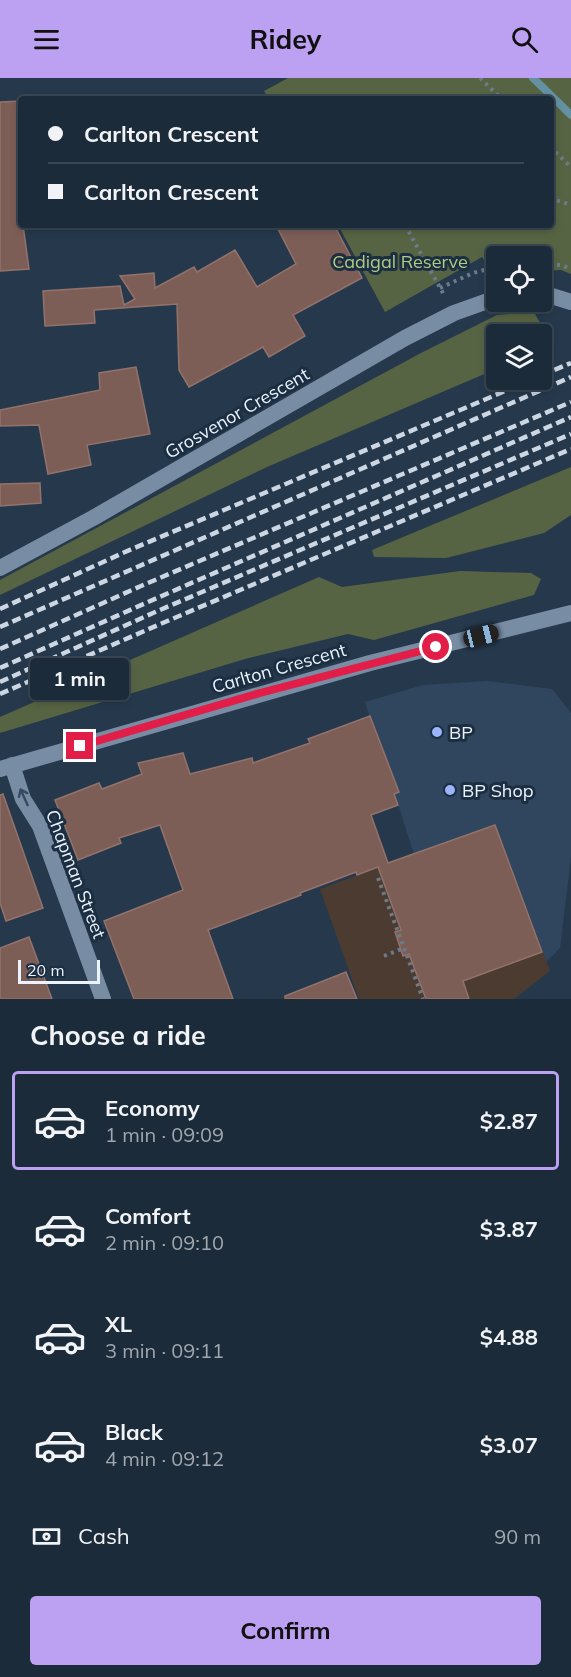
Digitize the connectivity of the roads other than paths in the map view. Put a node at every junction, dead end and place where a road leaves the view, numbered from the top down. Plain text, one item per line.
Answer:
1 (552, 296) edge
2 (486, 302) edge
3 (571, 302) edge
4 (0, 568) edge
5 (571, 613) edge
6 (6, 767) edge
7 (103, 999) edge

1 - 3 street
2 - 4 street, Grosvenor Crescent
5 - 6 street, Carlton Crescent
7 -> 6 street, Chapman Street

